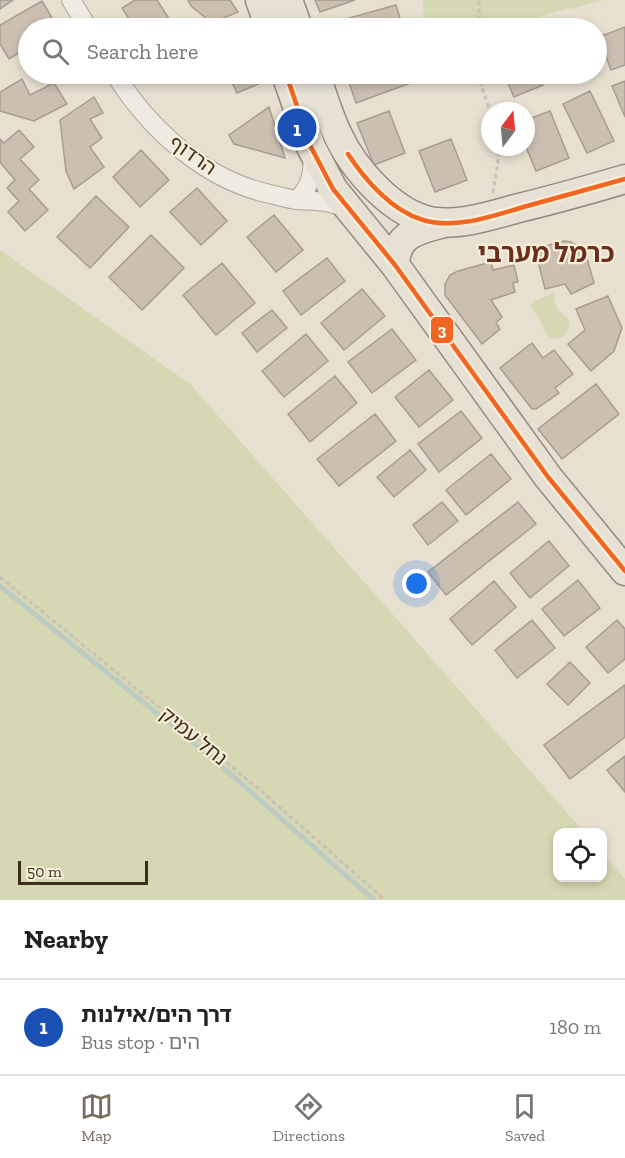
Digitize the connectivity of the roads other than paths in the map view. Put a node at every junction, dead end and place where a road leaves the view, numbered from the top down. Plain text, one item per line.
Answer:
1 (71, 0) edge
2 (260, 0) edge
3 (288, 0) edge
4 (82, 18) edge
5 (266, 18) edge
6 (294, 18) edge
7 (123, 84) edge
8 (289, 84) edge
9 (319, 84) edge
10 (311, 147) junction
11 (625, 179) edge
12 (297, 200) junction
13 (353, 214) junction
14 (446, 223) junction
15 (394, 265) junction
16 (625, 571) edge

1 - 4 street
2 - 5 main road
3 - 6 main road
7 - 12 street, הרדוף
8 - 10 main road
9 - 14 main road
10 - 12 street
10 - 13 main road
11 - 14 main road
12 - 13 street, הרדוף
13 - 15 main road
14 - 15 main road
15 - 16 main road

